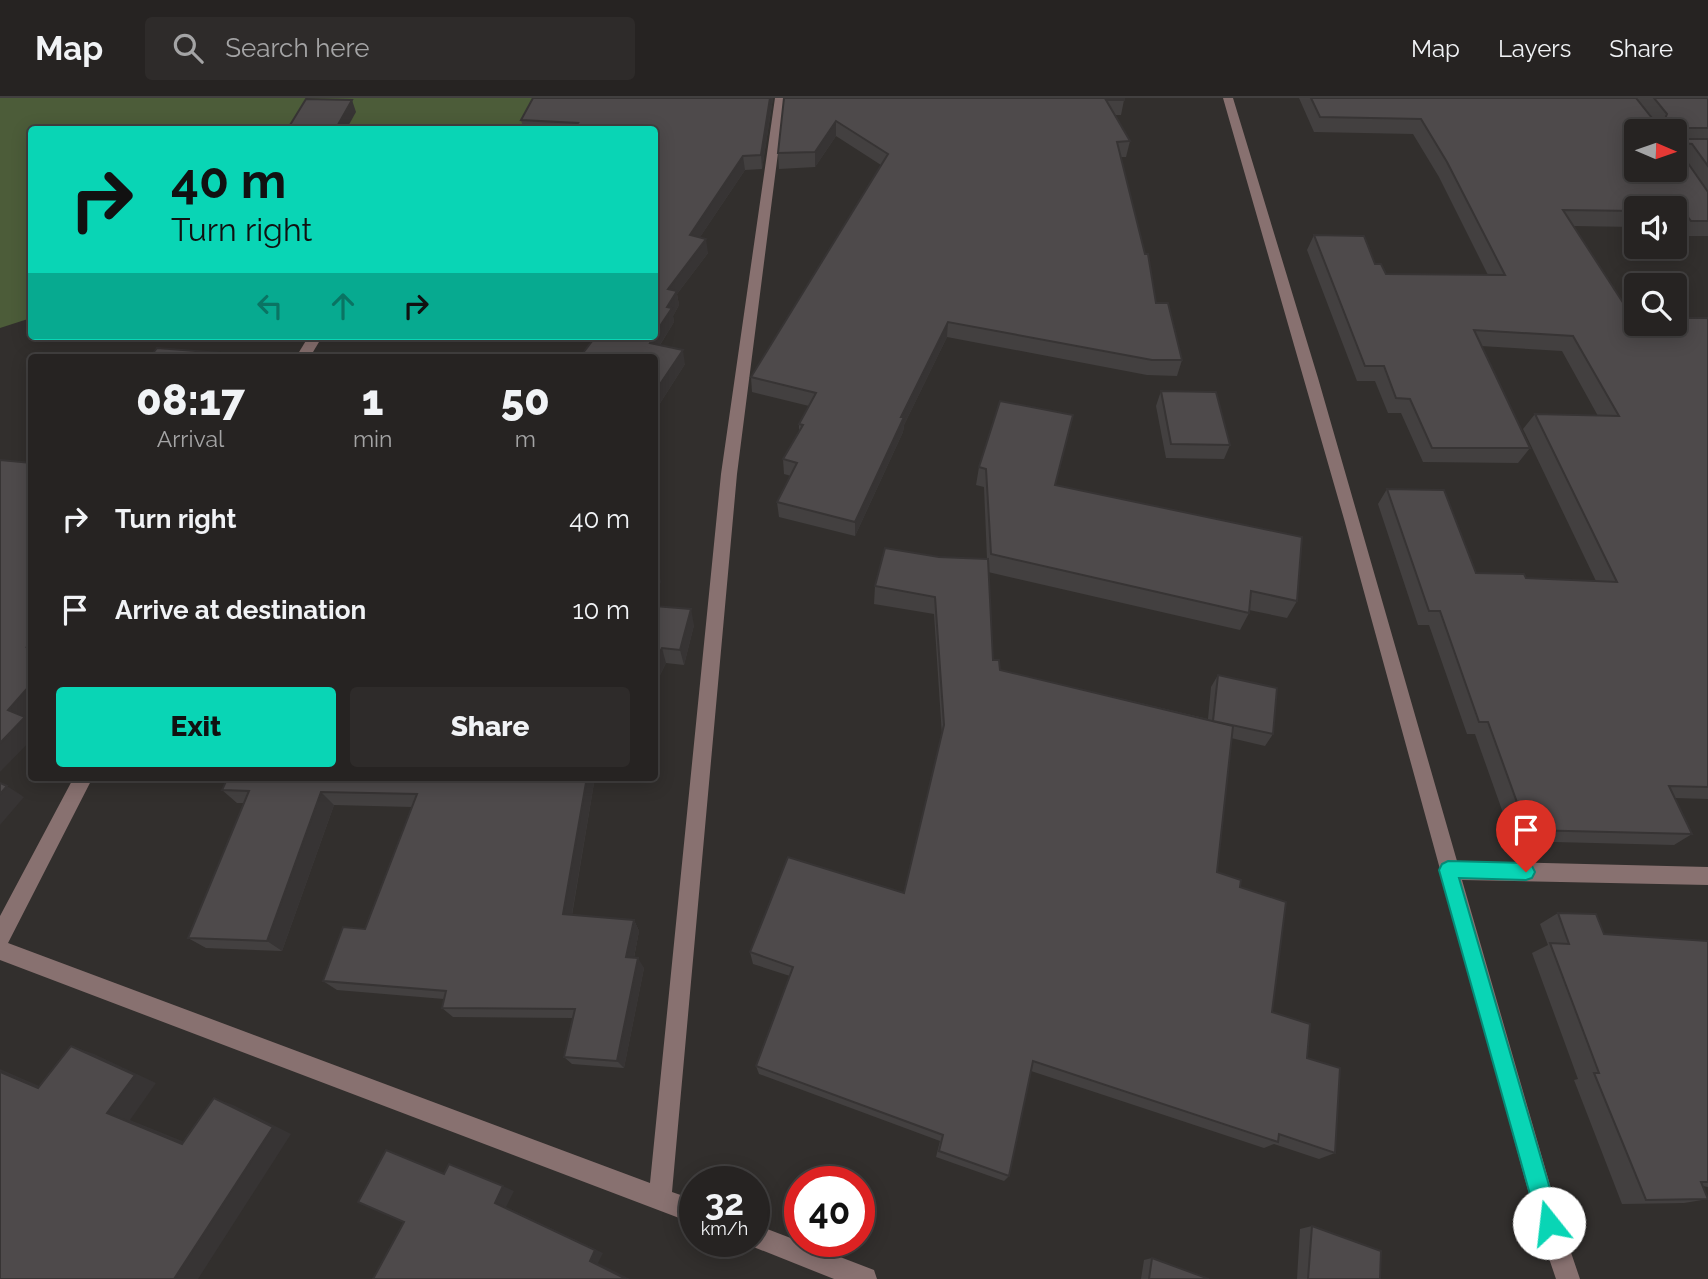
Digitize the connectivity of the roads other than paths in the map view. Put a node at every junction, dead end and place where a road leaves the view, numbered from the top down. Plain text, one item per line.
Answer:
1 (780, 98) edge
2 (1228, 98) edge
3 (312, 342) dead end
4 (305, 354) edge
5 (81, 781) edge
6 (1448, 870) junction
7 (1708, 876) edge
8 (0, 937) edge
9 (0, 950) edge
10 (660, 1199) junction
11 (679, 1206) edge
12 (770, 1242) edge
13 (865, 1279) edge
14 (1568, 1279) edge

1 - 10 street
2 - 6 street
3 - 4 street
5 - 8 street
6 - 7 street
6 - 14 street
9 - 10 street
10 - 11 street
12 - 13 street

